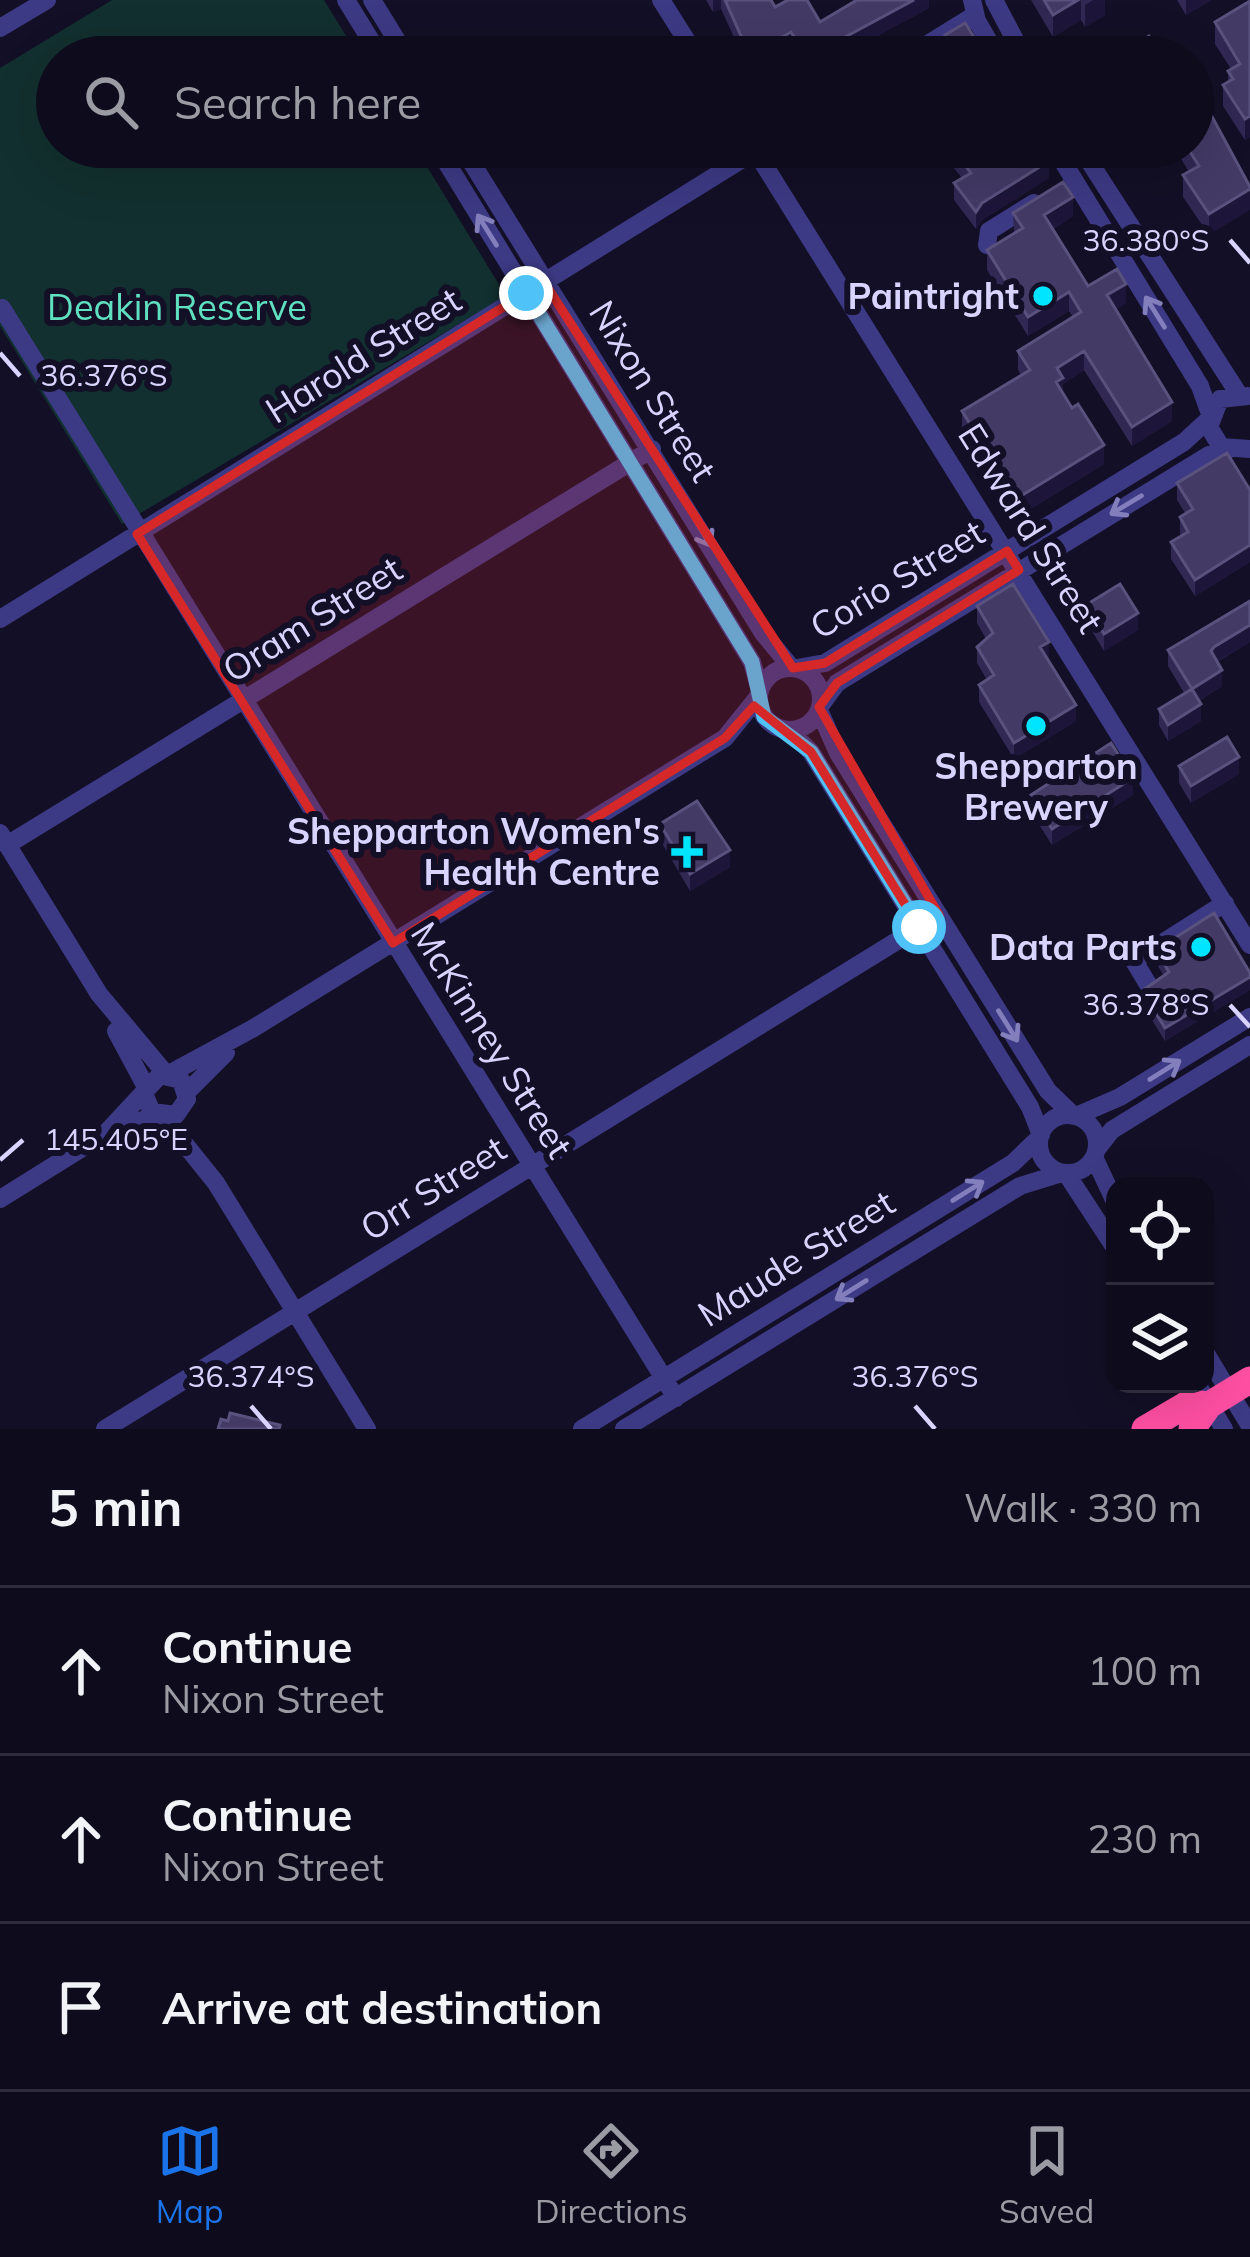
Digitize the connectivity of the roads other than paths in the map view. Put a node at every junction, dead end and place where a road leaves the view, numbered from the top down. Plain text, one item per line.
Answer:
1 (47, 0) edge
2 (346, 0) edge
3 (372, 0) edge
4 (662, 0) edge
5 (994, 0) edge
6 (974, 8) edge
7 (0, 28) edge
8 (368, 36) edge
9 (394, 36) edge
10 (684, 36) edge
11 (936, 36) edge
12 (988, 36) edge
13 (1012, 36) edge
14 (449, 168) edge
15 (475, 168) edge
16 (725, 168) edge
17 (769, 168) edge
18 (1062, 168) edge
19 (1093, 168) edge
20 (1043, 197) edge
21 (1118, 208) junction
22 (1098, 219) junction
23 (987, 245) edge
24 (544, 282) junction
25 (526, 293) junction
26 (2, 308) edge
27 (1246, 395) edge
28 (1209, 417) junction
29 (652, 449) junction
30 (1237, 450) edge
31 (629, 463) junction
32 (1250, 465) edge
33 (137, 534) junction
34 (1007, 551) junction
35 (1019, 570) junction
36 (0, 619) edge
37 (794, 668) junction
38 (759, 694) junction
39 (241, 701) junction
40 (820, 707) junction
41 (785, 730) junction
42 (725, 738) junction
43 (4, 839) edge
44 (1225, 903) junction
45 (939, 915) junction
46 (919, 927) junction
47 (394, 943) junction
48 (1250, 944) edge
49 (1150, 986) edge
50 (99, 994) junction
51 (1250, 1017) edge
52 (252, 1029) junction
53 (1250, 1045) edge
54 (168, 1074) junction
55 (145, 1090) junction
56 (186, 1099) junction
57 (160, 1116) junction
58 (1075, 1116) junction
59 (106, 1133) junction
60 (1041, 1136) junction
61 (1095, 1153) junction
62 (533, 1165) junction
63 (1064, 1173) junction
64 (1106, 1180) edge
65 (216, 1183) junction
66 (0, 1199) edge
67 (926, 1217) junction
68 (1106, 1235) edge
69 (938, 1237) junction
70 (805, 1292) junction
71 (817, 1311) junction
72 (295, 1312) junction
73 (664, 1378) junction
74 (676, 1398) junction
75 (1222, 1398) edge
76 (1250, 1426) edge
77 (105, 1429) edge
78 (368, 1429) edge
79 (582, 1429) edge
80 (624, 1429) edge
81 (1145, 1429) edge
82 (1192, 1429) edge

1 - 7 street
2 - 8 street
3 - 9 street
4 - 10 street
5 - 13 street
6 - 11 street
6 - 12 street
25 -> 14 street, Nixon Street
15 - 24 street, Nixon Street
16 - 24 street, Harold Street
17 - 34 street, Edward Street
18 - 22 street
19 - 21 street
20 - 23 street
21 - 22 street
21 - 27 street
28 -> 22 street
24 - 25 street, Harold Street
24 - 29 street, Nixon Street
25 - 31 street, Nixon Street
25 - 33 street, Harold Street
26 - 33 street, McKinney Street
27 - 28 street, Corio Street
28 - 30 street
28 - 34 street, Corio Street
29 - 31 street, Oram Street
29 -> 37 street, Nixon Street
30 - 32 street
30 -> 35 street, Corio Street
31 - 38 street, Nixon Street
31 - 39 street, Oram Street
33 - 36 street, Harold Street
33 - 39 street, McKinney Street
34 - 35 street, Edward Street
34 - 37 street, Corio Street
35 - 40 street, Corio Street
35 - 44 street, Edward Street
37 - 38 street
37 - 40 street
38 - 41 street
38 - 42 street
39 - 43 street, Oram Street
39 - 47 street, McKinney Street
40 - 41 street
40 - 45 street
41 - 42 street
41 - 46 street
42 - 47 street
43 - 50 street
44 - 48 street, Edward Street
44 - 49 street
45 - 46 street, Orr Street
45 -> 58 street
46 - 60 street
46 - 62 street, Orr Street
47 - 52 street
47 - 62 street, McKinney Street
50 - 54 street
50 - 55 street
58 -> 51 street
52 - 54 street
52 - 56 street
53 - 61 street
54 - 55 street
54 - 56 street
55 - 57 street
55 - 59 street
56 - 57 street
56 - 65 street
57 - 59 street
57 - 65 street
58 - 60 street
58 - 61 street
59 - 66 street
60 - 63 street
67 -> 60 street, Maude Street
61 - 63 street
61 - 64 street
62 - 72 street, Orr Street
62 - 73 street, McKinney Street
63 - 68 street
63 - 69 street, Maude Street
65 - 72 street
67 - 69 street
67 - 70 street, Maude Street
69 -> 71 street, Maude Street
70 - 71 street
70 - 73 street, Maude Street
71 - 74 street, Maude Street
72 - 77 street, Orr Street
72 - 78 street
73 - 74 street, McKinney Street
73 - 79 street, Maude Street
74 - 80 street, Maude Street
75 - 76 street
75 - 81 highway
75 - 82 highway

